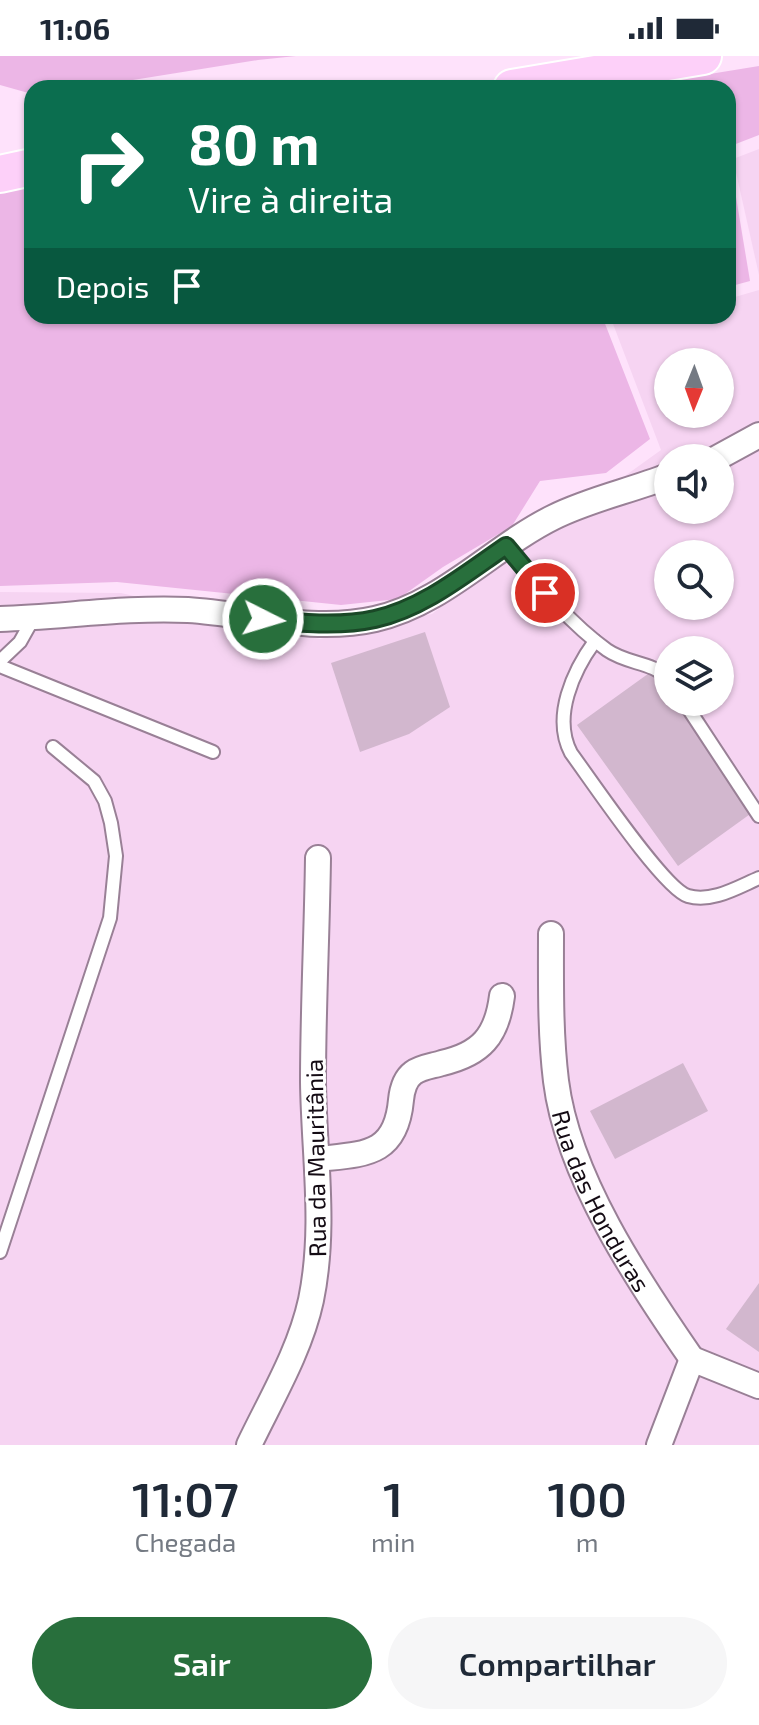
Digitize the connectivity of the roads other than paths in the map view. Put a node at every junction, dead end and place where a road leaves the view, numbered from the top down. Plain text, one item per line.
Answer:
1 (703, 56) edge
2 (560, 80) edge
3 (24, 169) edge
4 (0, 174) edge
5 (759, 435) edge
6 (734, 449) edge
7 (654, 480) edge
8 (506, 546) junction
9 (34, 617) junction
10 (0, 619) edge
11 (595, 641) junction
12 (0, 663) edge
13 (654, 667) edge
14 (693, 716) edge
15 (53, 747) dead end
16 (213, 752) dead end
17 (759, 816) edge
18 (318, 858) dead end
19 (759, 878) edge
20 (551, 934) dead end
21 (502, 996) dead end
22 (318, 1159) junction
23 (0, 1252) edge
24 (692, 1359) junction
25 (759, 1386) edge
26 (249, 1445) edge
27 (659, 1445) edge

1 - 2 main road
3 - 4 main road
5 - 6 street
7 - 8 street
8 - 9 street
8 - 11 lane
9 - 10 street
9 - 12 lane
11 - 13 lane
11 - 19 lane
12 - 16 lane
14 - 17 lane
15 - 23 lane
18 - 22 street, Rua da Mauritânia
20 - 24 street, Rua das Honduras
21 - 22 street
22 - 26 street, Rua da Mauritânia
24 - 25 street
24 - 27 street

